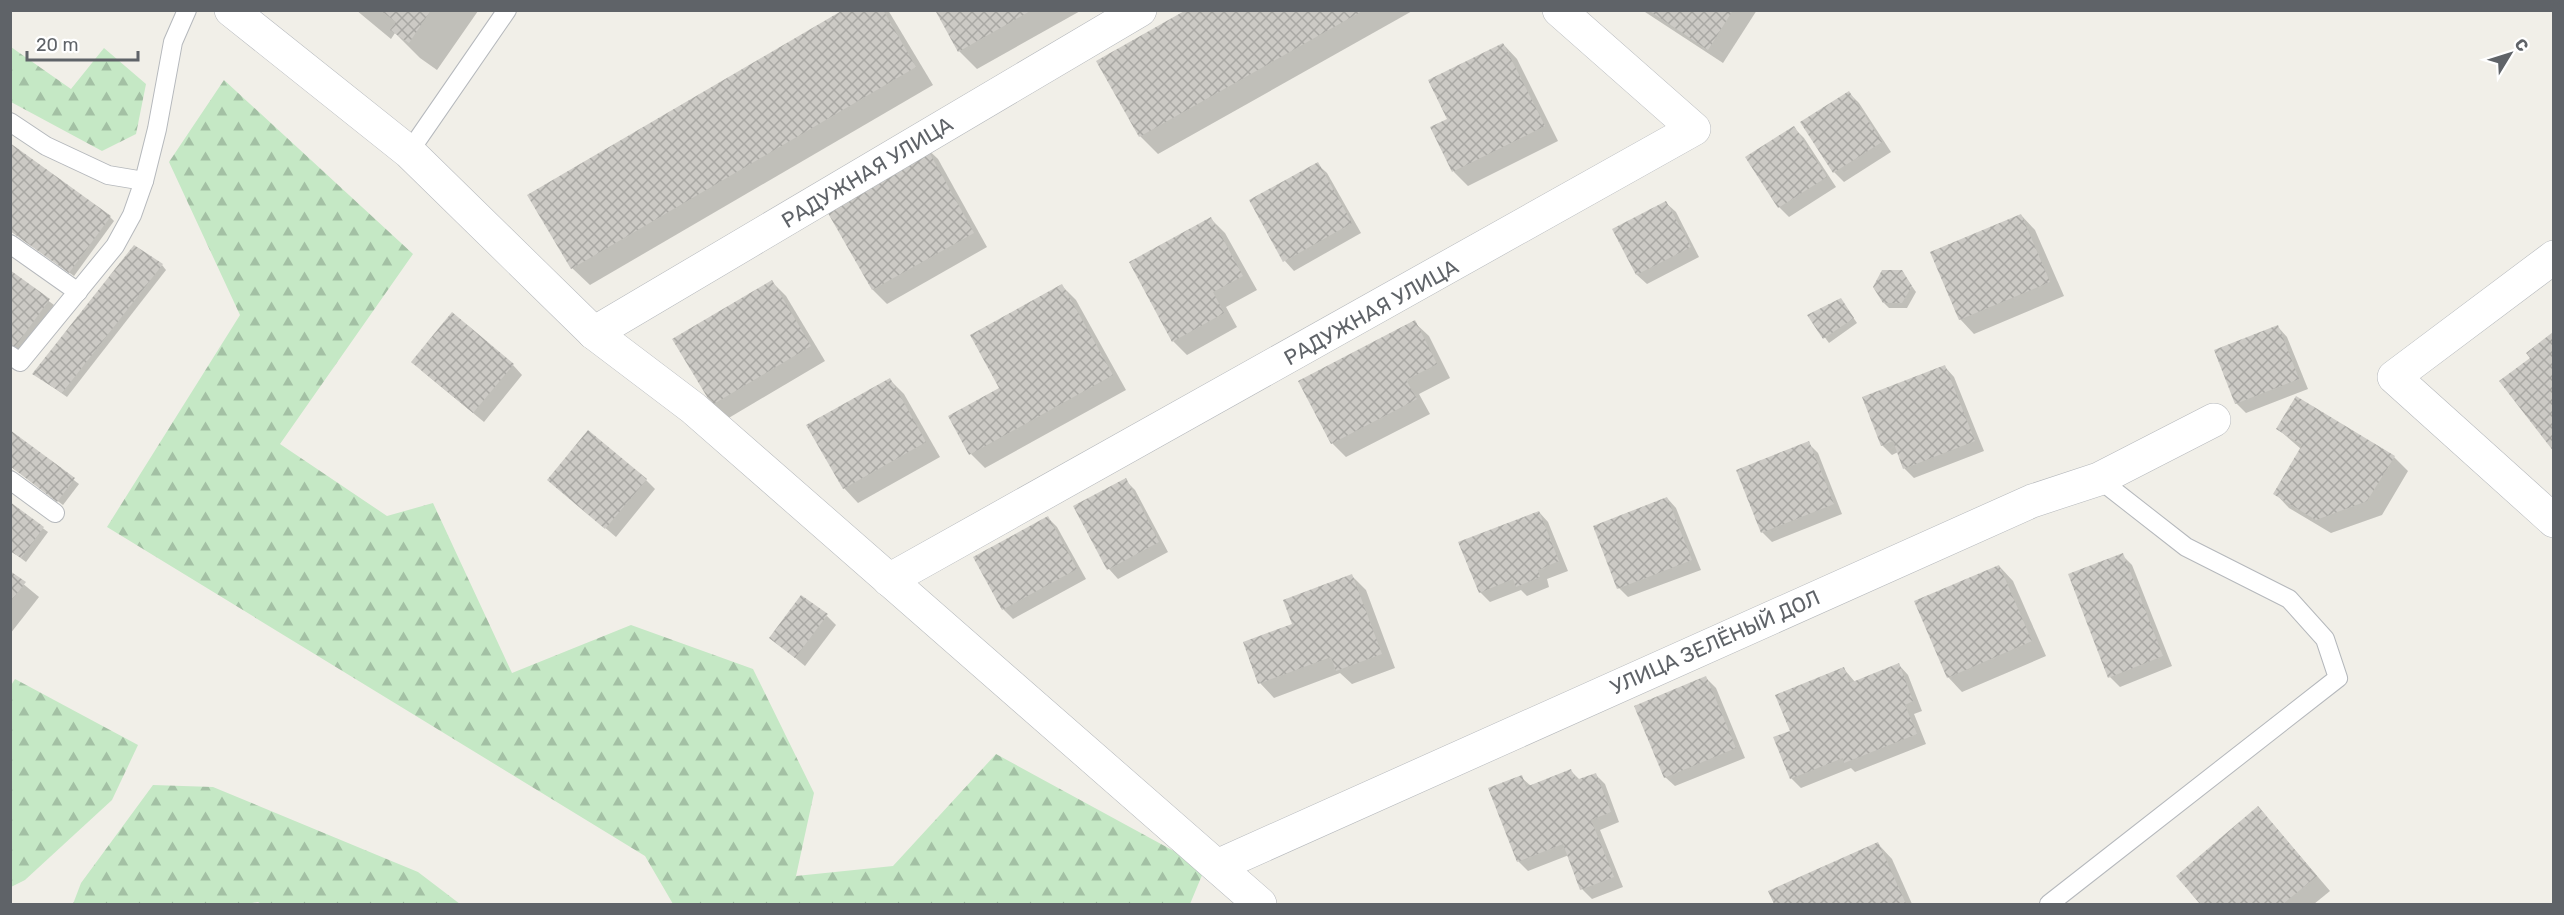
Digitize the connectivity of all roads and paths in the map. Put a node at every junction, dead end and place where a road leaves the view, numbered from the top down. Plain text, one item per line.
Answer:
1 (187, 10) edge
2 (231, 10) edge
3 (507, 10) edge
4 (1140, 10) edge
5 (1559, 10) edge
6 (10, 122) edge
7 (409, 152) junction
8 (144, 181) junction
9 (10, 244) edge
10 (2553, 257) edge
11 (78, 292) junction
12 (594, 333) junction
13 (10, 355) edge
14 (2214, 420) dead end
15 (2098, 479) junction
16 (10, 480) edge
17 (55, 513) dead end
18 (2553, 521) edge
19 (889, 580) junction
20 (1217, 866) junction
21 (1260, 904) edge
22 (2049, 904) edge

1 - 8 lane
2 - 7 street
3 - 7 lane
4 - 12 street, РАДУЖНАЯ УЛИЦА
5 - 19 street, РАДУЖНАЯ УЛИЦА
6 - 8 lane
7 - 12 street
8 - 11 lane
9 - 11 lane
10 - 18 street
11 - 13 lane
12 - 19 street
14 - 15 street, УЛИЦА ЗЕЛЁНЫЙ ДОЛ
15 - 20 street, УЛИЦА ЗЕЛЁНЫЙ ДОЛ
15 - 22 lane
16 - 17 lane
19 - 20 street
20 - 21 street

